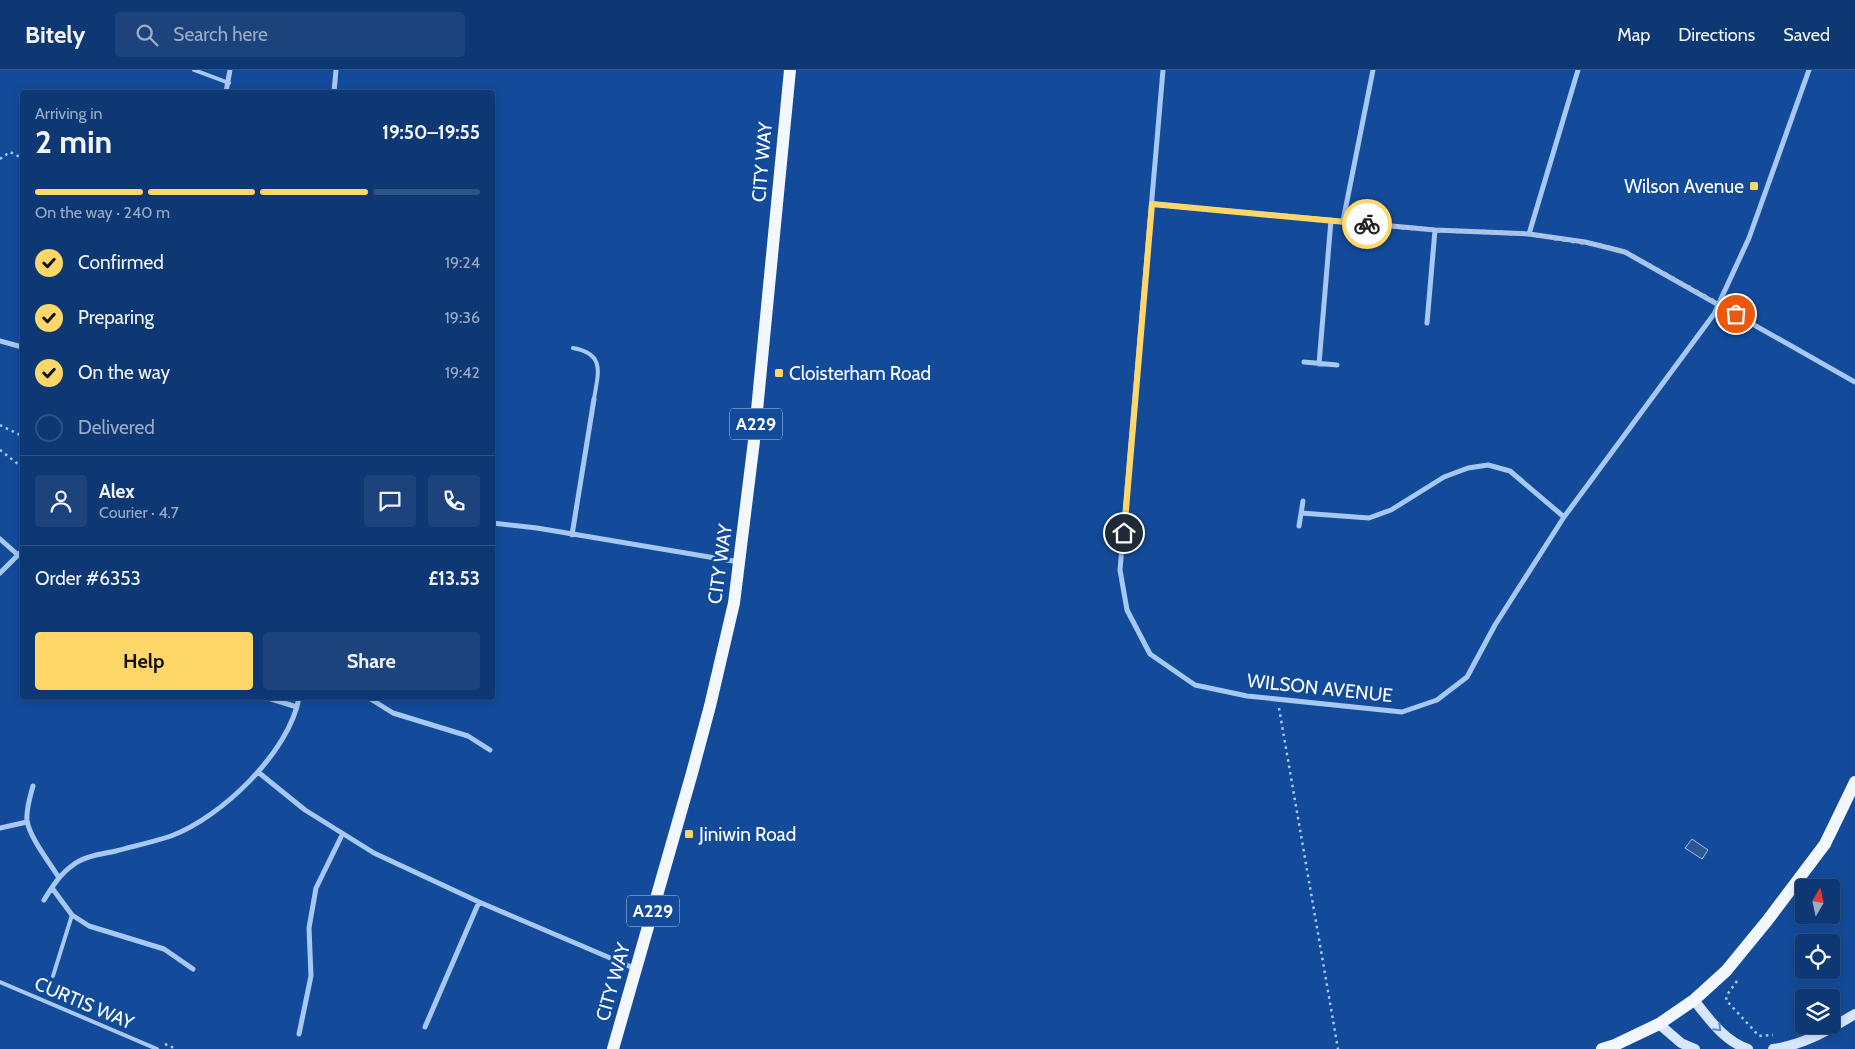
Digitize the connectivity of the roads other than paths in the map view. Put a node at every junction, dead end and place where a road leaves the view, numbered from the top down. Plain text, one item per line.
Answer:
1 (194, 70) edge
2 (230, 70) edge
3 (336, 70) edge
4 (790, 70) edge
5 (1163, 70) edge
6 (1373, 70) edge
7 (1578, 70) edge
8 (1809, 70) edge
9 (229, 83) junction
10 (227, 90) edge
11 (334, 90) edge
12 (1152, 204) junction
13 (1331, 220) junction
14 (1343, 222) junction
15 (1435, 230) junction
16 (1529, 234) junction
17 (1720, 305) junction
18 (1427, 323) dead end
19 (0, 341) edge
20 (20, 346) edge
21 (573, 348) dead end
22 (1304, 362) dead end
23 (1319, 364) junction
24 (1337, 365) dead end
25 (1855, 382) edge
26 (594, 399) joint
27 (1303, 501) dead end
28 (1301, 513) junction
29 (1564, 517) junction
30 (495, 523) edge
31 (1299, 526) dead end
32 (572, 535) junction
33 (0, 540) edge
34 (20, 553) edge
35 (740, 562) junction
36 (0, 573) edge
37 (274, 700) edge
38 (299, 700) edge
39 (372, 700) edge
40 (297, 707) junction
41 (490, 750) dead end
42 (258, 772) junction
43 (1855, 782) edge
44 (33, 786) dead end
45 (27, 822) junction
46 (0, 828) edge
47 (342, 835) junction
48 (59, 878) junction
49 (52, 888) junction
50 (44, 900) dead end
51 (480, 902) junction
52 (72, 915) junction
53 (192, 969) dead end
54 (636, 969) junction
55 (53, 976) dead end
56 (0, 982) edge
57 (1694, 1000) junction
58 (1855, 1014) edge
59 (1659, 1024) junction
60 (425, 1027) dead end
61 (299, 1034) dead end
62 (157, 1049) edge
63 (614, 1049) edge
64 (1602, 1049) edge
65 (1695, 1049) edge
66 (1748, 1049) edge
67 (1773, 1049) edge

1 - 9 lane
2 - 9 street
3 - 11 street
4 - 35 main road, CITY WAY / A229
5 - 12 street, WILSON AVENUE
6 - 14 street
7 - 16 street
8 - 17 street, WILSON AVENUE
9 - 10 street
12 - 13 street
12 - 29 street, WILSON AVENUE
13 - 14 street
13 - 23 street
14 - 15 street
15 - 16 street
15 - 18 street
16 - 17 street
17 - 25 street
17 - 29 street, WILSON AVENUE
19 - 20 street
21 - 26 lane
22 - 23 street
23 - 24 street
26 - 32 street
27 - 28 street
28 - 29 street
28 - 31 street
30 - 32 street
32 - 35 street
33 - 34 street
34 - 36 street
35 - 54 main road, CITY WAY / A229
37 - 40 street
38 - 40 street
39 - 41 street
40 - 42 street
42 - 47 street
42 - 48 street
43 - 57 main road
44 - 45 street
45 - 46 street
45 - 48 street
47 - 51 street
47 - 61 street
48 - 49 street
49 - 50 street
49 - 52 street
51 - 54 street
51 - 60 street
52 - 53 street
52 - 55 lane
54 - 63 main road, CITY WAY / A229
56 - 62 lane, CURTIS WAY
57 - 59 main road
57 -> 66 street
58 - 67 street
59 - 64 main road
59 - 65 street

